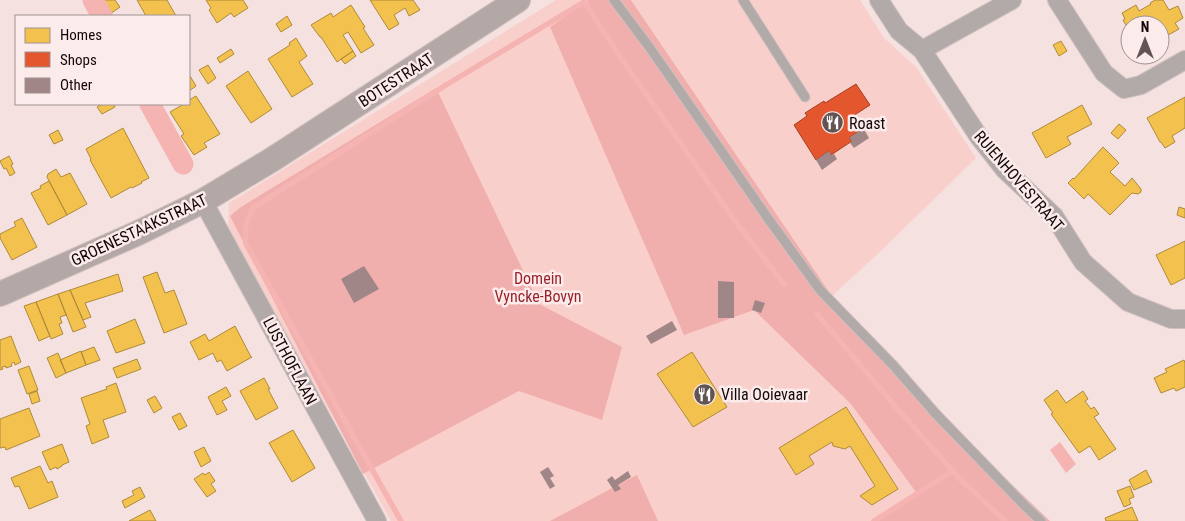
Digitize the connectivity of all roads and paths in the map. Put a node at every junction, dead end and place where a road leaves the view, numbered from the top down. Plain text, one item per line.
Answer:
1 (518, 0) edge
2 (614, 0) edge
3 (744, 0) edge
4 (879, 0) edge
5 (1012, 0) edge
6 (1057, 0) edge
7 (922, 50) junction
8 (1185, 60) edge
9 (805, 97) dead end
10 (273, 159) joint
11 (203, 201) junction
12 (0, 294) edge
13 (1185, 319) edge
14 (377, 521) edge
15 (1041, 521) edge

1 - 10 street, BOTESTRAAT
2 - 15 lane
3 - 9 lane
4 - 7 street, RUIENHOVESTRAAT
5 - 7 street
6 - 8 street
7 - 13 street, RUIENHOVESTRAAT
10 - 11 street, GROENESTAAKSTRAAT
11 - 12 street, GROENESTAAKSTRAAT
11 - 14 street, LUSTHOFLAAN

